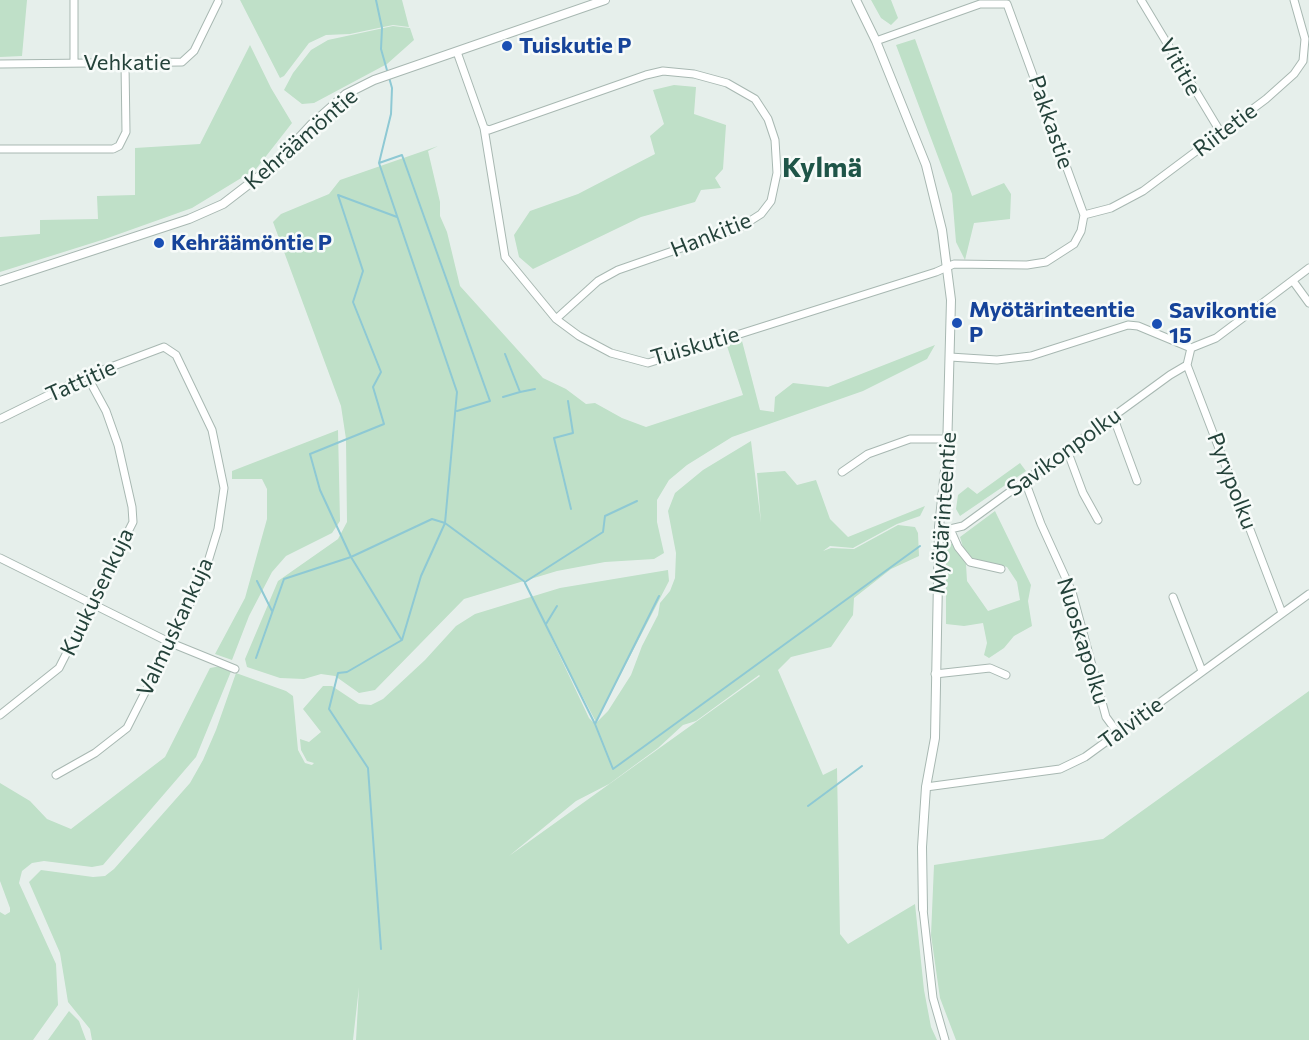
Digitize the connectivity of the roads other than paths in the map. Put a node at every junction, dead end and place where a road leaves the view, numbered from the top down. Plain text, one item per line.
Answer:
1 (74, 0) edge
2 (605, 0) edge
3 (856, 0) edge
4 (1141, 0) edge
5 (1294, 0) edge
6 (218, 2) dead end
7 (1010, 2) edge
8 (876, 40) junction
9 (457, 52) junction
10 (74, 63) junction
11 (0, 64) edge
12 (125, 64) junction
13 (484, 128) junction
14 (1221, 133) junction
15 (0, 149) edge
16 (1083, 215) junction
17 (947, 268) junction
18 (1309, 268) edge
19 (0, 281) edge
20 (1293, 281) junction
21 (1309, 303) edge
22 (556, 318) junction
23 (164, 347) joint
24 (1191, 348) junction
25 (950, 357) junction
26 (1187, 365) junction
27 (87, 376) junction
28 (1113, 416) junction
29 (0, 419) edge
30 (948, 439) junction
31 (1067, 450) junction
32 (842, 471) dead end
33 (1025, 481) junction
34 (1137, 481) dead end
35 (1098, 520) dead end
36 (939, 527) junction
37 (950, 529) junction
38 (0, 558) edge
39 (1001, 569) dead end
40 (1309, 594) edge
41 (1173, 597) dead end
42 (94, 604) junction
43 (1282, 613) junction
44 (171, 643) junction
45 (235, 669) dead end
46 (1202, 671) junction
47 (935, 674) junction
48 (1006, 675) dead end
49 (0, 715) edge
50 (1117, 732) junction
51 (56, 775) dead end
52 (926, 787) junction
53 (923, 909) joint
54 (945, 1040) edge

1 - 10 street
2 - 9 street, Kehräämöntie
3 - 8 street, Myötärinteentie
4 - 14 street, Vititie
5 - 14 street, Riitetie
6 - 12 street, Vehkatie
7 - 8 street, Pakkastie
7 - 16 street, Pakkastie
8 - 17 street, Myötärinteentie
9 - 13 street, Tuiskutie
9 - 19 street, Kehräämöntie
10 - 11 street, Vehkatie
10 - 12 street, Vehkatie
12 - 15 street
13 - 22 street, Tuiskutie
13 - 22 street, Hankitie
14 - 16 street, Riitetie
16 - 17 street
17 - 22 street, Tuiskutie
17 - 25 street, Myötärinteentie
18 - 20 street
20 - 21 street
20 - 24 street
23 - 27 street, Tattitie
23 - 44 street, Valmuskankuja
24 - 25 street
24 - 26 street
25 - 30 street, Myötärinteentie
26 - 28 street, Savikonpolku
26 - 43 street, Pyrypolku
27 - 29 street, Tattitie
27 - 42 street, Kuukusenkuja
28 - 31 street, Savikonpolku
28 - 34 street
30 - 32 street
30 - 36 street, Myötärinteentie
31 - 33 street, Savikonpolku
31 - 35 street
33 - 37 street, Savikonpolku
33 - 50 street, Nuoskapolku
36 - 37 street
36 - 47 street, Myötärinteentie
37 - 39 street
38 - 42 street
40 - 43 street, Talvitie
41 - 46 street
42 - 44 street
42 - 49 street, Kuukusenkuja
43 - 46 street, Talvitie
44 - 45 street
44 - 51 street, Valmuskankuja
46 - 50 street, Talvitie
47 - 48 street
47 - 52 street, Myötärinteentie
50 - 52 street, Talvitie
52 - 53 street, Myötärinteentie
53 - 54 street, Myötärinteentie

